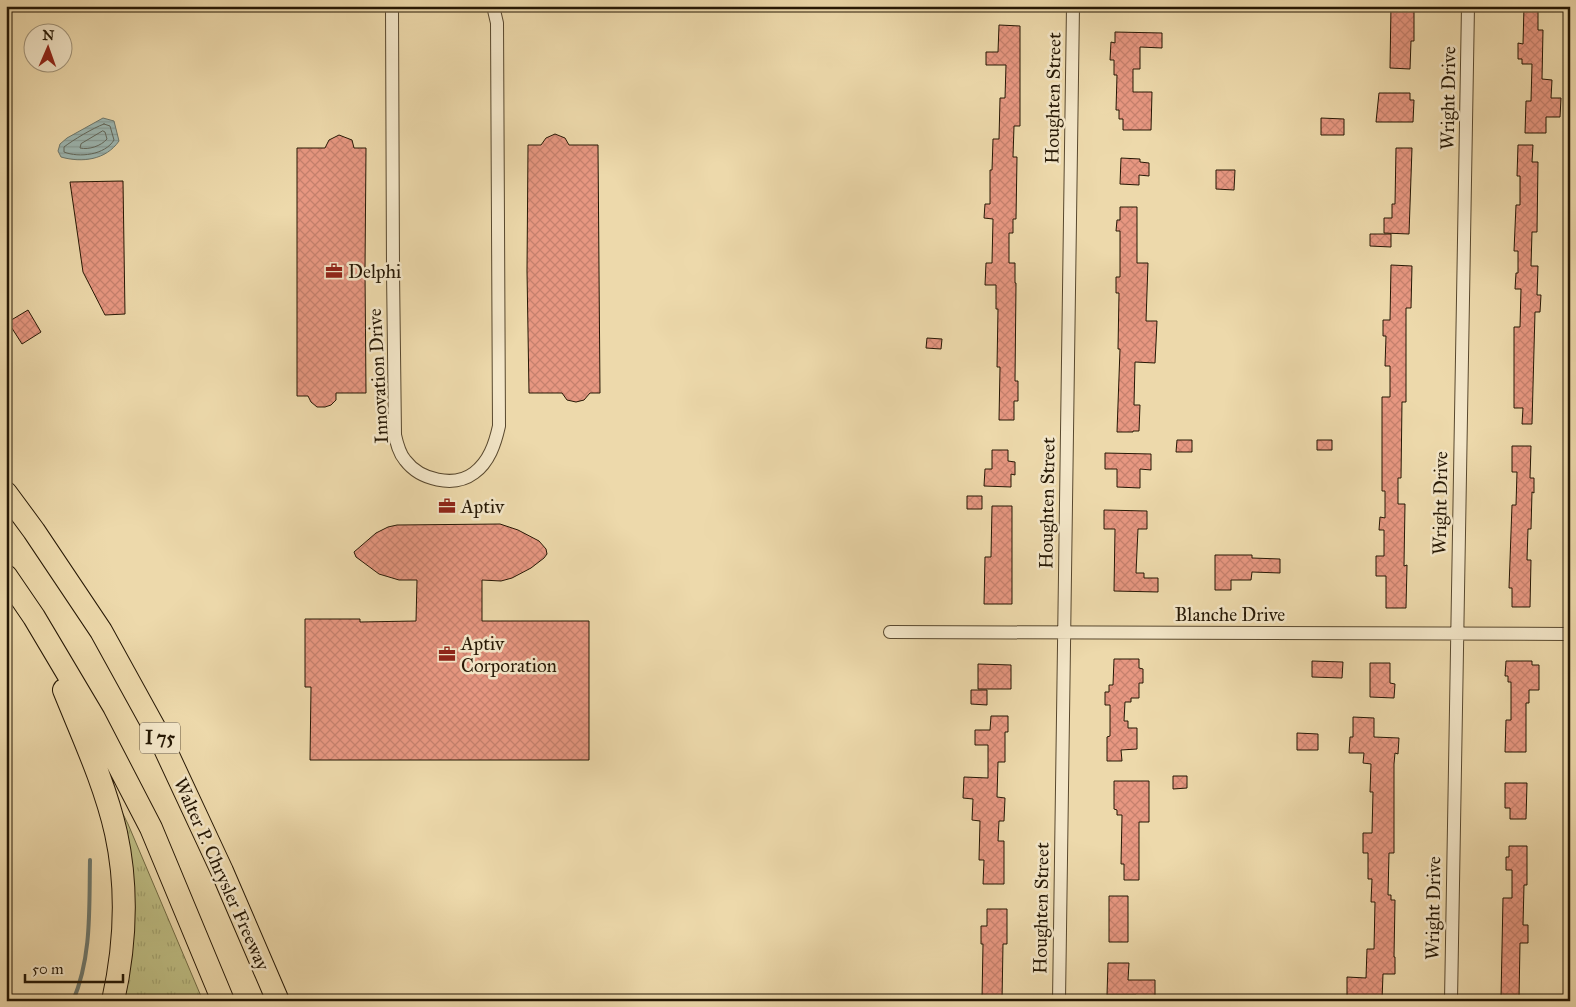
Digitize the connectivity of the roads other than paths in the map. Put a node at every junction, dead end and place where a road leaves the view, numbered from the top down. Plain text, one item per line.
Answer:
1 (392, 6) edge
2 (493, 6) edge
3 (1073, 6) edge
4 (1468, 6) edge
5 (6, 494) edge
6 (6, 576) edge
7 (34, 617) junction
8 (890, 632) dead end
9 (1064, 632) junction
10 (1456, 634) junction
11 (1570, 634) edge
12 (113, 1001) edge
13 (223, 1001) edge
14 (278, 1001) edge
15 (1058, 1001) edge
16 (1451, 1001) edge

1 - 2 street, Innovation Drive
3 - 9 street, Houghten Street
4 - 10 street, Wright Drive
5 - 14 highway, Walter P. Chrysler Freeway / I 75
6 - 7 highway, I 75
7 - 12 highway
7 - 13 highway, I 75
8 - 9 street, Blanche Drive
9 - 10 street, Blanche Drive
9 - 15 street, Houghten Street
10 - 11 street, Blanche Drive
10 - 16 street, Wright Drive

